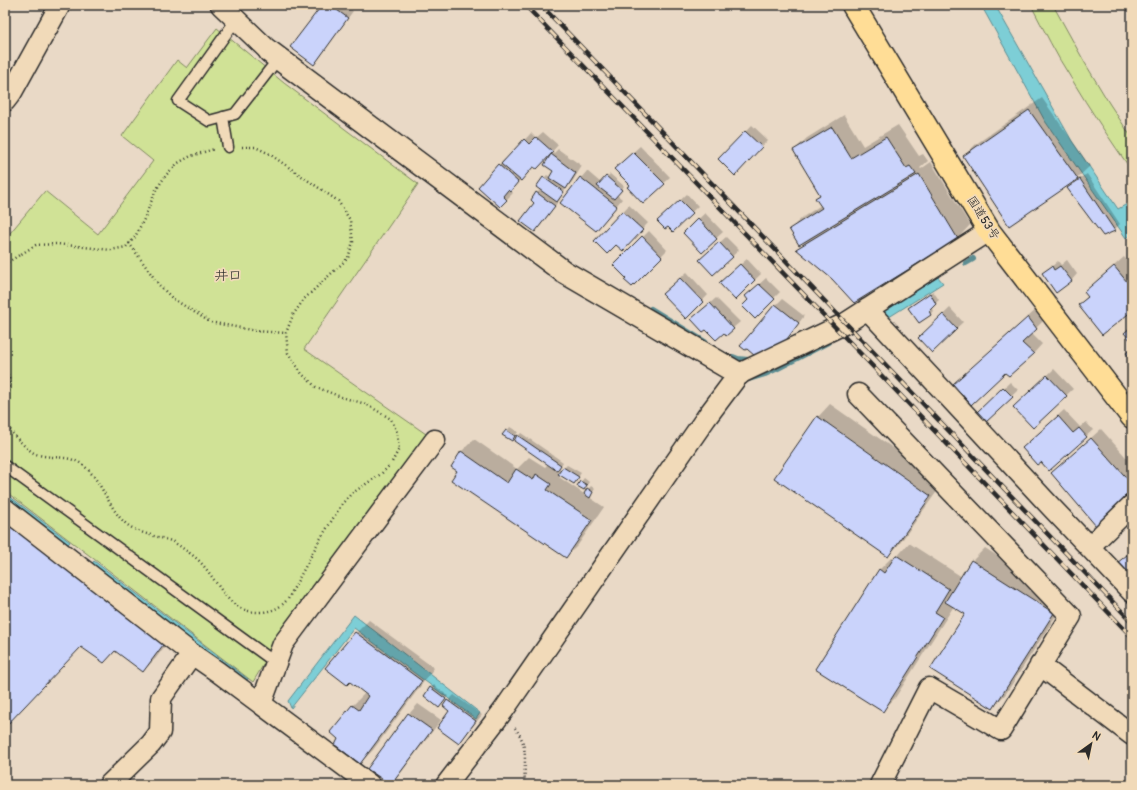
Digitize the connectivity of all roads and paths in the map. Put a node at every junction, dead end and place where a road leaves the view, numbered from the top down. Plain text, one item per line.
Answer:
1 (60, 5) edge
2 (221, 5) edge
3 (853, 5) edge
4 (236, 20) junction
5 (274, 55) junction
6 (5, 101) edge
7 (223, 117) junction
8 (228, 147) junction
9 (989, 230) junction
10 (129, 243) junction
11 (5, 265) edge
12 (867, 309) junction
13 (286, 333) junction
14 (5, 367) edge
15 (739, 374) junction
16 (858, 394) dead end
17 (1132, 417) edge
18 (435, 440) dead end
19 (5, 466) edge
20 (1132, 505) edge
21 (5, 509) edge
22 (1089, 547) junction
23 (1132, 592) edge
24 (192, 654) junction
25 (276, 663) junction
26 (1040, 665) junction
27 (261, 704) junction
28 (503, 711) junction
29 (1132, 735) edge
30 (109, 785) edge
31 (370, 785) edge
32 (446, 785) edge
33 (525, 785) edge
34 (880, 785) edge

1 - 6 street
2 - 4 street
3 - 9 highway, 国道53号
4 - 5 street
4 - 7 lane
5 - 7 lane
5 - 15 street
7 - 8 lane
8 - 10 path
8 - 13 path
9 - 12 street
9 - 17 highway, 国道53号
10 - 11 path
10 - 13 path
12 - 15 street
12 - 22 street
13 - 14 path
15 - 28 street
16 - 26 street
18 - 25 street
19 - 25 lane
20 - 22 street
21 - 24 street
22 - 23 street
24 - 27 street
24 - 30 street
25 - 27 street
26 - 29 street
26 - 34 street
27 - 31 street
28 - 32 street
28 - 33 path

